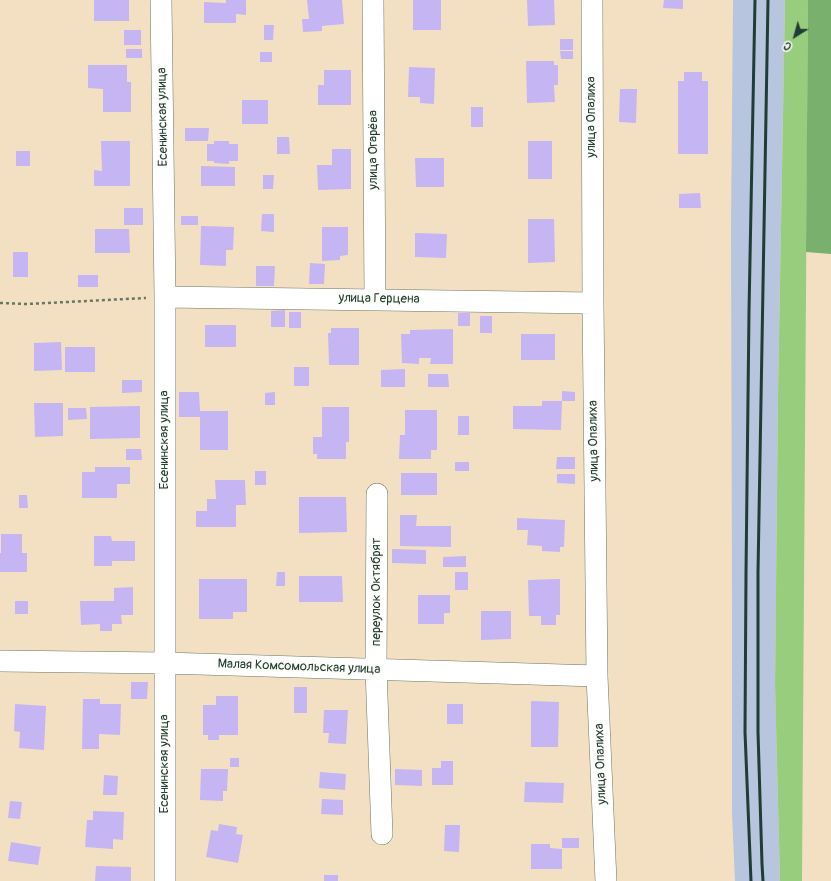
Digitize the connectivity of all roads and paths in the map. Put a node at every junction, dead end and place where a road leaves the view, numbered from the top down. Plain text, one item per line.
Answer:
1 (161, 0) edge
2 (373, 0) edge
3 (592, 0) edge
4 (164, 297) junction
5 (375, 299) junction
6 (0, 303) edge
7 (593, 303) junction
8 (377, 494) dead end
9 (0, 661) edge
10 (165, 663) junction
11 (376, 669) junction
12 (597, 676) junction
13 (382, 834) dead end
14 (165, 881) edge
15 (606, 881) edge

1 - 4 street, Есенинская улица
2 - 5 street, улица Огарёва
3 - 7 street, улица Опалиха
4 - 5 street, улица Герцена
4 - 6 path
4 - 10 street, Есенинская улица
5 - 7 street, улица Герцена
7 - 12 street, улица Опалиха
8 - 11 street, переулок Октябрят
9 - 10 street, Малая Комсомольская улица
10 - 11 street, Малая Комсомольская улица
10 - 14 street, Есенинская улица
11 - 12 street, Малая Комсомольская улица
11 - 13 street, переулок Октябрят
12 - 15 street, улица Опалиха

